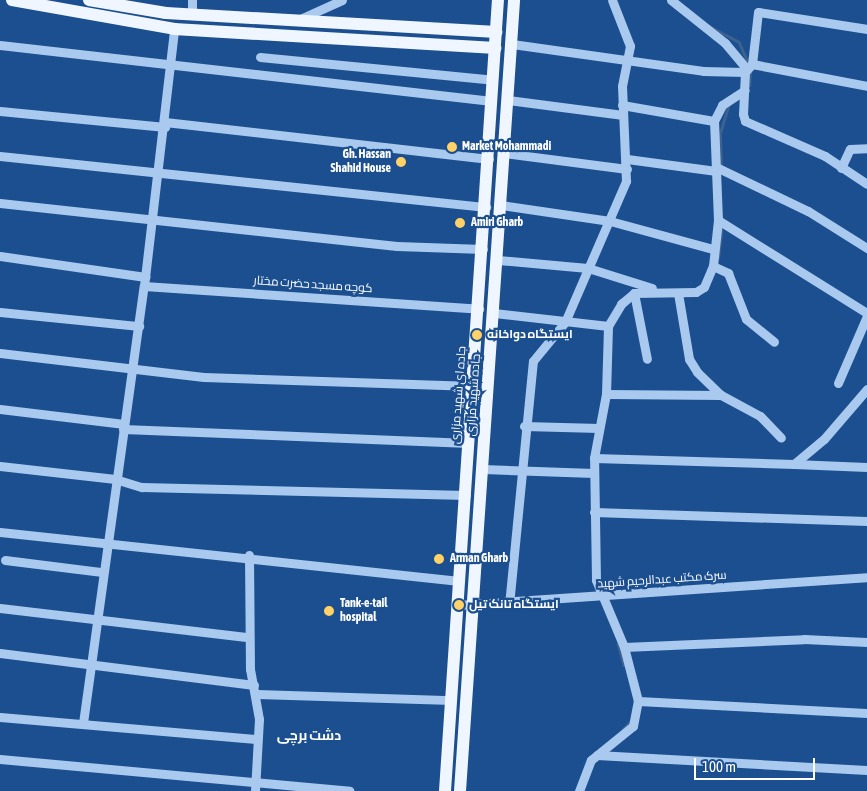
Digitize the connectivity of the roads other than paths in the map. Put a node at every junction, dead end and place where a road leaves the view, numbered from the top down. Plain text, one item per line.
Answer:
1 (12, 0) edge
2 (89, 0) edge
3 (192, 0) edge
4 (342, 0) edge
5 (498, 0) edge
6 (514, 0) edge
7 (612, 0) edge
8 (671, 0) edge
9 (192, 14) junction
10 (296, 21) junction
11 (174, 29) junction
12 (867, 29) edge
13 (496, 32) junction
14 (512, 44) junction
15 (0, 46) edge
16 (495, 48) junction
17 (260, 57) dead end
18 (628, 59) junction
19 (172, 61) junction
20 (748, 68) junction
21 (493, 80) junction
22 (867, 86) edge
23 (745, 90) junction
24 (508, 100) junction
25 (492, 101) junction
26 (623, 110) junction
27 (0, 112) edge
28 (714, 121) junction
29 (165, 124) junction
30 (867, 148) edge
31 (504, 152) junction
32 (0, 156) edge
33 (489, 159) junction
34 (627, 159) junction
35 (841, 168) junction
36 (627, 169) junction
37 (716, 169) junction
38 (158, 170) junction
39 (867, 184) edge
40 (0, 203) edge
41 (501, 205) junction
42 (486, 207) junction
43 (153, 219) junction
44 (610, 220) junction
45 (718, 220) junction
46 (867, 248) edge
47 (712, 249) junction
48 (483, 250) junction
49 (0, 256) edge
50 (498, 260) junction
51 (713, 266) junction
52 (588, 268) junction
53 (145, 282) junction
54 (660, 290) junction
55 (634, 292) junction
56 (678, 293) junction
57 (479, 309) junction
58 (0, 312) edge
59 (494, 314) junction
60 (867, 315) edge
61 (564, 322) junction
62 (139, 326) junction
63 (608, 326) junction
64 (774, 342) dead end
65 (0, 353) edge
66 (647, 359) dead end
67 (131, 369) junction
68 (838, 383) dead end
69 (474, 386) junction
70 (867, 389) edge
71 (606, 394) junction
72 (721, 395) junction
73 (0, 409) edge
74 (124, 426) junction
75 (524, 426) junction
76 (599, 428) junction
77 (781, 438) dead end
78 (470, 443) junction
79 (594, 458) junction
80 (794, 464) junction
81 (0, 466) edge
82 (867, 467) edge
83 (483, 469) junction
84 (521, 470) junction
85 (594, 473) junction
86 (114, 479) junction
87 (466, 495) junction
88 (594, 512) junction
89 (867, 520) edge
90 (0, 532) edge
91 (106, 542) junction
92 (249, 555) junction
93 (4, 560) dead end
94 (102, 572) junction
95 (867, 577) edge
96 (459, 581) junction
97 (600, 596) junction
98 (458, 605) junction
99 (509, 605) junction
100 (473, 606) junction
101 (0, 608) edge
102 (96, 620) junction
103 (248, 638) junction
104 (867, 642) edge
105 (624, 647) junction
106 (0, 653) edge
107 (91, 664) junction
108 (254, 685) junction
109 (257, 694) junction
110 (452, 700) junction
111 (638, 700) junction
112 (867, 713) edge
113 (0, 717) edge
114 (83, 723) junction
115 (257, 739) junction
116 (597, 755) junction
117 (0, 759) edge
118 (867, 770) edge
119 (255, 787) edge
120 (350, 791) edge
121 (445, 791) edge
122 (460, 791) edge
123 (579, 791) edge

1 - 11 main road
2 - 9 main road
3 - 9 street
4 - 10 street
5 - 13 main road, جاده ای شهید مزاری
6 - 14 main road, جاده شهید مزاری
7 - 18 street
8 - 20 street
9 - 10 main road
10 - 13 main road
11 - 16 main road
11 - 19 street
12 - 20 street
13 - 16 main road, جاده ای شهید مزاری
14 - 18 street
14 - 24 main road, جاده شهید مزاری
15 - 19 street
16 - 21 main road, جاده ای شهید مزاری
17 - 21 street
18 - 20 street
18 - 26 street
19 - 25 street
19 - 29 street
20 - 22 street
20 - 23 street
21 - 25 main road, جاده ای شهید مزاری
23 - 28 street
23 - 35 street
24 - 26 street
24 - 31 main road, جاده شهید مزاری
25 - 33 main road, جاده ای شهید مزاری
26 - 28 street
26 - 34 street
27 - 29 street
28 - 37 street
29 - 33 street
29 - 38 street
30 - 35 street
31 - 36 street
31 - 41 main road, جاده شهید مزاری
32 - 38 street
33 - 42 main road, جاده ای شهید مزاری
34 - 36 street
34 - 37 street
35 - 39 street
36 - 44 street
37 - 45 street
37 - 46 street
38 - 42 street
38 - 43 street
40 - 43 street
41 - 44 street
41 - 50 main road, جاده شهید مزاری
42 - 48 main road, جاده ای شهید مزاری
43 - 48 street
43 - 53 street
44 - 47 street
44 - 52 street
45 - 47 street
45 - 60 street
47 - 51 street
48 - 57 main road, جاده ای شهید مزاری
49 - 53 street, کوچه مسجد حضرت مختار
50 - 52 street
50 - 59 main road, جاده شهید مزاری
51 - 56 street
51 - 64 street
52 - 54 street
52 - 61 street
53 - 57 street, کوچه مسجد حضرت مختار
53 - 62 street
54 - 55 street
54 - 56 street
55 - 63 street
55 - 66 street
56 - 72 street
57 - 69 main road, جاده ای شهید مزاری
58 - 62 street
59 - 61 street
59 - 83 main road, جاده شهید مزاری
60 - 68 street
61 - 63 street
61 - 75 street
62 - 67 street
63 - 71 street
65 - 67 street
67 - 69 street
67 - 74 street
69 - 78 main road, جاده ای شهید مزاری
70 - 80 street
71 - 72 street
71 - 76 street
72 - 77 street
73 - 74 street
74 - 78 street
74 - 86 street
75 - 76 street
75 - 84 street
76 - 79 street
78 - 87 main road, جاده ای شهید مزاری
79 - 80 street
79 - 85 street
80 - 82 street
81 - 86 street
83 - 84 street
83 - 100 main road, جاده شهید مزاری
84 - 85 street
84 - 99 street
85 - 88 street
86 - 87 street
86 - 91 street
87 - 96 main road, جاده ای شهید مزاری
88 - 89 street
88 - 97 street
90 - 91 street
91 - 92 street
91 - 94 street
92 - 96 street
92 - 103 street
93 - 94 street
94 - 102 street
95 - 97 street, سرک مکتب عبدالرحیم شهید
96 - 98 main road, جاده ای شهید مزاری
97 - 99 street, سرک مکتب عبدالرحیم شهید
97 - 105 street
98 - 100 street, سرک مکتب عبدالرحیم شهید
98 - 110 main road, جاده ای شهید مزاری
99 - 100 street, سرک مکتب عبدالرحیم شهید
100 - 122 main road, جاده شهید مزاری
101 - 102 street
102 - 103 street
102 - 107 street
103 - 108 street
104 - 105 street
105 - 111 street
106 - 107 street
107 - 108 street
107 - 114 street
108 - 109 street
109 - 110 street
109 - 115 street
110 - 121 main road, جاده ای شهید مزاری
111 - 112 street
111 - 116 street
113 - 114 street
114 - 115 street
115 - 119 street
116 - 118 street
116 - 123 street
117 - 119 street
119 - 120 street

